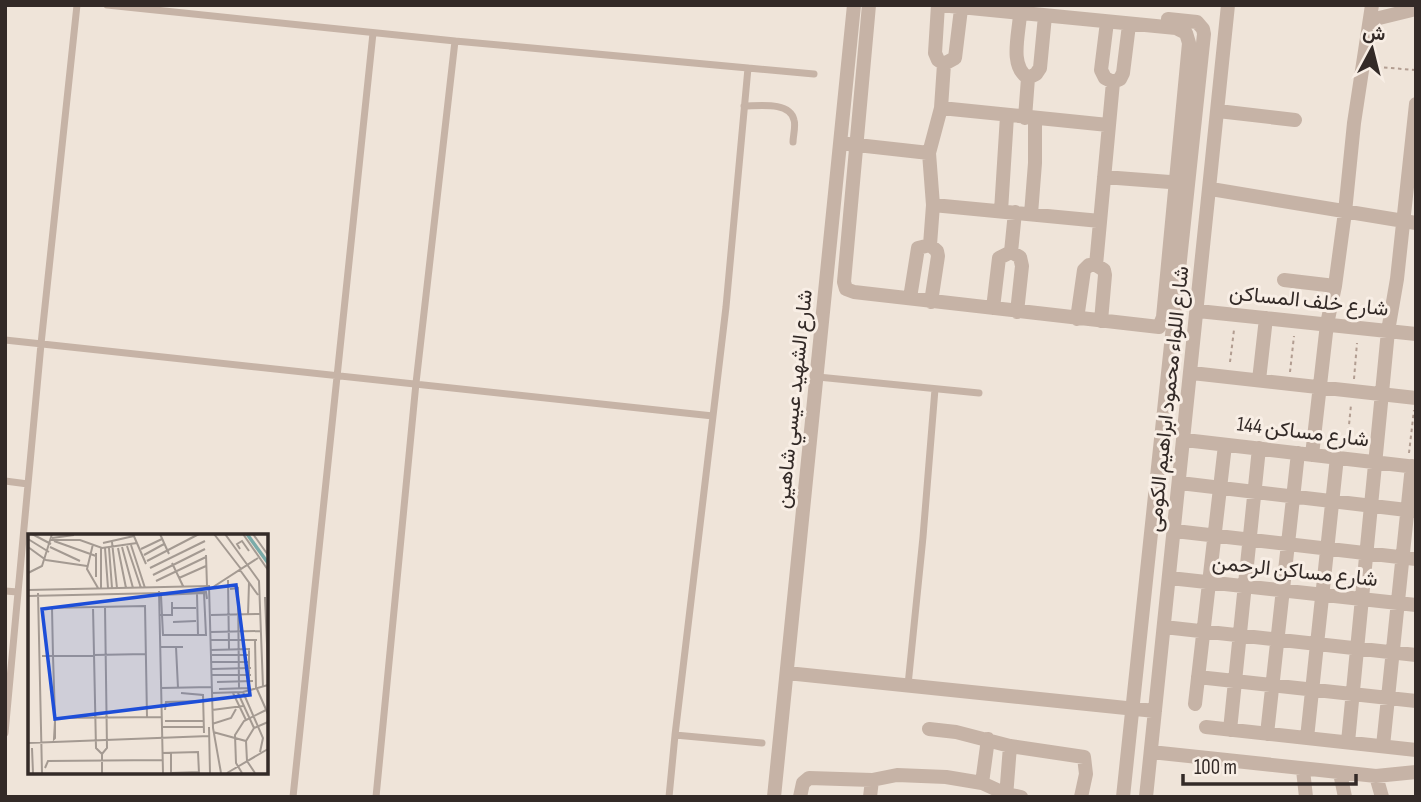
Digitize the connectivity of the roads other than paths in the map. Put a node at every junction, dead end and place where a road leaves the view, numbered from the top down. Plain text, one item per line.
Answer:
1 (78, 5) edge
2 (107, 5) edge
3 (854, 5) edge
4 (869, 5) edge
5 (939, 5) edge
6 (1228, 5) edge
7 (983, 8) edge
8 (961, 9) junction
9 (1023, 9) edge
10 (1416, 9) edge
11 (1372, 12) edge
12 (1045, 16) junction
13 (1107, 22) junction
14 (1129, 25) junction
15 (373, 33) junction
16 (455, 41) junction
17 (944, 64) junction
18 (748, 68) junction
19 (814, 74) dead end
20 (1028, 78) junction
21 (1113, 82) junction
22 (1416, 104) edge
23 (744, 106) junction
24 (941, 108) junction
25 (1218, 111) junction
26 (1007, 116) junction
27 (1030, 118) junction
28 (1294, 120) dead end
29 (1108, 125) junction
30 (793, 142) dead end
31 (840, 144) junction
32 (858, 145) junction
33 (929, 153) junction
34 (1104, 177) junction
35 (1182, 183) junction
36 (1211, 189) junction
37 (933, 205) junction
38 (1008, 212) junction
39 (1345, 212) junction
40 (1031, 214) junction
41 (1100, 221) junction
42 (1409, 222) edge
43 (930, 245) junction
44 (1011, 252) junction
45 (1096, 265) junction
46 (1284, 280) dead end
47 (1335, 286) junction
48 (910, 299) junction
49 (932, 302) junction
50 (993, 308) junction
51 (1198, 311) junction
52 (1017, 312) junction
53 (1266, 318) junction
54 (1077, 319) junction
55 (1101, 321) junction
56 (1327, 324) junction
57 (1388, 331) junction
58 (1416, 334) edge
59 (5, 340) edge
60 (41, 344) junction
61 (1192, 373) junction
62 (336, 375) junction
63 (818, 377) junction
64 (1259, 380) junction
65 (416, 383) junction
66 (1320, 387) junction
67 (935, 389) junction
68 (979, 393) dead end
69 (1383, 394) junction
70 (1415, 398) edge
71 (713, 416) junction
72 (1185, 440) junction
73 (1225, 445) junction
74 (1259, 449) junction
75 (1305, 454) junction
76 (1337, 457) junction
77 (1377, 462) junction
78 (1412, 466) edge
79 (5, 481) edge
80 (1180, 483) junction
81 (28, 484) junction
82 (1220, 488) junction
83 (1255, 492) junction
84 (1293, 496) junction
85 (1332, 501) junction
86 (1372, 506) junction
87 (1412, 511) edge
88 (1175, 531) junction
89 (1214, 536) junction
90 (1250, 540) junction
91 (1288, 545) junction
92 (1327, 549) junction
93 (1367, 554) junction
94 (1409, 559) edge
95 (1170, 578) junction
96 (1209, 583) junction
97 (1245, 586) junction
98 (1283, 590) junction
99 (5, 591) edge
100 (18, 592) junction
101 (1322, 595) junction
102 (1363, 599) junction
103 (1398, 603) junction
104 (1416, 605) edge
105 (1164, 627) junction
106 (1204, 631) junction
107 (1239, 635) junction
108 (1277, 639) junction
109 (1317, 644) junction
110 (1357, 648) junction
111 (1393, 652) junction
112 (1416, 655) edge
113 (787, 673) junction
114 (1198, 677) junction
115 (1235, 681) junction
116 (908, 685) junction
117 (1272, 685) junction
118 (1312, 690) junction
119 (1353, 694) junction
120 (1388, 698) junction
121 (1416, 701) edge
122 (1195, 704) dead end
123 (1132, 709) junction
124 (1155, 711) junction
125 (1206, 727) dead end
126 (929, 729) dead end
127 (1230, 730) junction
128 (5, 733) edge
129 (1267, 734) junction
130 (674, 735) junction
131 (1307, 738) junction
132 (988, 739) junction
133 (761, 743) dead end
134 (1348, 743) junction
135 (1010, 746) junction
136 (1383, 746) junction
137 (1416, 750) edge
138 (1151, 752) junction
139 (1303, 770) junction
140 (1416, 772) edge
141 (1340, 773) junction
142 (1376, 776) junction
143 (872, 780) junction
144 (982, 783) junction
145 (1011, 796) edge
146 (293, 797) edge
147 (376, 797) edge
148 (669, 797) edge
149 (774, 797) edge
150 (800, 797) edge
151 (870, 797) edge
152 (1081, 797) edge
153 (1123, 797) edge
154 (1146, 797) edge
155 (1306, 797) edge
156 (1345, 797) edge
157 (1382, 797) edge

1 - 60 lane
2 - 15 lane
3 - 31 street, شارع الشهيد عيسي شاهين
4 - 32 street
5 - 8 street
5 - 17 street
6 - 25 street, شارع اللواء محمود ابراهيم الكومى
7 - 8 street
7 - 9 street
8 - 17 street
9 - 12 street
9 - 20 street
9 - 35 street
10 - 11 street
11 - 39 street
12 - 13 street
12 - 20 street
13 - 14 street
13 - 21 street
14 - 21 street
14 - 35 street
15 - 16 lane
15 - 62 lane
16 - 18 lane
16 - 65 lane
17 - 24 street
18 - 19 lane
18 - 23 lane
20 - 27 street
21 - 29 street
22 - 42 street
23 - 30 lane
23 - 71 lane
24 - 26 street
24 - 33 street
25 - 28 street
25 - 36 street, شارع اللواء محمود ابراهيم الكومى
26 - 27 street
26 - 38 street
27 - 29 street
27 - 40 street
29 - 34 street
31 - 32 street
31 - 63 street, شارع الشهيد عيسي شاهين
32 - 33 street
32 - 48 street
33 - 37 street
34 - 35 street
34 - 41 street
35 - 55 street
35 - 123 street
36 - 39 street
36 - 51 street, شارع اللواء محمود ابراهيم الكومى
37 - 38 street
37 - 43 street
38 - 40 street
38 - 44 street
39 - 42 street
39 - 47 street
40 - 41 street
41 - 45 street
42 - 57 street
43 - 48 street
43 - 49 street
44 - 50 street
44 - 52 street
45 - 54 street
45 - 55 street
46 - 47 street
47 - 56 street
48 - 49 street
49 - 50 street
50 - 52 street
51 - 53 street, شارع خلف المساكن
51 - 61 street, شارع اللواء محمود ابراهيم الكومى
52 - 54 street
53 - 56 street, شارع خلف المساكن
53 - 64 street
54 - 55 street
56 - 57 street, شارع خلف المساكن
56 - 66 street
57 - 58 street, شارع خلف المساكن
57 - 69 street
59 - 60 lane
60 - 62 lane
60 - 81 lane
61 - 64 street
61 - 72 street, شارع اللواء محمود ابراهيم الكومى
62 - 65 lane
62 - 146 lane
63 - 67 lane
63 - 113 street, شارع الشهيد عيسي شاهين
64 - 66 street
65 - 71 lane
65 - 147 lane
66 - 69 street
66 - 75 street
67 - 68 lane
67 - 116 lane
69 - 70 street
69 - 77 street
71 - 130 lane
72 - 73 street, شارع مساكن 144
72 - 80 street, شارع اللواء محمود ابراهيم الكومى
73 - 74 street, شارع مساكن 144
73 - 82 street
74 - 75 street, شارع مساكن 144
74 - 83 street
75 - 76 street, شارع مساكن 144
75 - 84 street
76 - 77 street, شارع مساكن 144
76 - 85 street
77 - 78 street, شارع مساكن 144
77 - 86 street
78 - 87 street
79 - 81 lane
80 - 82 street
80 - 88 street, شارع اللواء محمود ابراهيم الكومى
81 - 100 lane
82 - 83 street
82 - 89 street
83 - 84 street
83 - 90 street
84 - 85 street
84 - 91 street
85 - 86 street
85 - 92 street
86 - 87 street
86 - 93 street
87 - 94 street
88 - 89 street
88 - 95 street, شارع اللواء محمود ابراهيم الكومى
89 - 90 street
89 - 96 street
90 - 91 street
90 - 97 street
91 - 92 street
91 - 98 street
92 - 93 street
92 - 101 street
93 - 94 street
93 - 102 street
94 - 103 street
95 - 96 street, شارع مساكن الرحمن
95 - 105 street, شارع اللواء محمود ابراهيم الكومى
96 - 97 street, شارع مساكن الرحمن
96 - 106 street
97 - 98 street, شارع مساكن الرحمن
97 - 107 street
98 - 101 street, شارع مساكن الرحمن
98 - 108 street
99 - 100 lane
100 - 128 lane
101 - 102 street, شارع مساكن الرحمن
101 - 109 street
102 - 103 street, شارع مساكن الرحمن
102 - 110 street
103 - 104 street, شارع مساكن الرحمن
103 - 111 street
105 - 106 street
105 - 124 street, شارع اللواء محمود ابراهيم الكومى
106 - 107 street
106 - 114 street
107 - 108 street
107 - 115 street
108 - 109 street
108 - 117 street
109 - 110 street
109 - 118 street
110 - 111 street
110 - 119 street
111 - 112 street
111 - 120 street
113 - 116 street
113 - 149 street, شارع الشهيد عيسي شاهين
114 - 115 street
114 - 122 street
115 - 117 street
115 - 127 street
116 - 123 street
117 - 118 street
117 - 129 street
118 - 119 street
118 - 131 street
119 - 120 street
119 - 134 street
120 - 121 street
120 - 136 street
123 - 124 street
123 - 153 street
124 - 138 street, شارع اللواء محمود ابراهيم الكومى
125 - 127 street
126 - 132 street
127 - 129 street
129 - 131 street
130 - 133 lane
130 - 148 lane
131 - 134 street
132 - 135 street
132 - 144 street
134 - 136 street
135 - 145 street
135 - 152 street
136 - 137 street
138 - 139 street
138 - 154 street, شارع اللواء محمود ابراهيم الكومى
139 - 141 street
139 - 155 street
140 - 142 street
141 - 142 street
141 - 156 street
142 - 157 street
143 - 144 street
143 - 150 street
143 - 151 street
144 - 145 street

